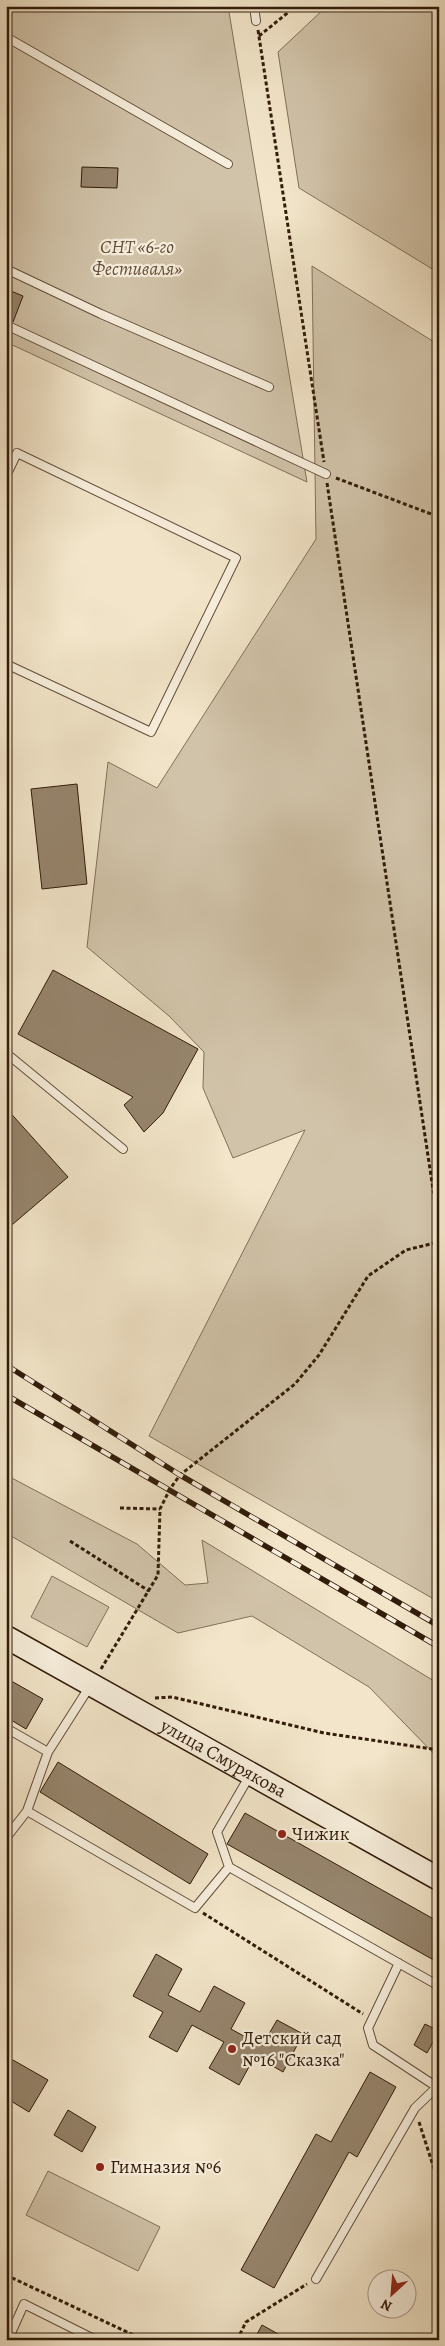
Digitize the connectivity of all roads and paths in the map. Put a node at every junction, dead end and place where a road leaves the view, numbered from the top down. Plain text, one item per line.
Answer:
1 (254, 6) edge
2 (296, 6) edge
3 (256, 21) joint
4 (259, 36) junction
5 (6, 37) edge
6 (228, 164) dead end
7 (6, 269) edge
8 (6, 325) edge
9 (269, 387) dead end
10 (326, 474) junction
11 (6, 476) edge
12 (439, 516) edge
13 (6, 664) edge
14 (6, 1053) edge
15 (123, 1149) dead end
16 (439, 1229) edge
17 (439, 1242) edge
18 (120, 1508) dead end
19 (160, 1509) junction
20 (70, 1541) dead end
21 (149, 1591) junction
22 (6, 1637) edge
23 (91, 1685) junction
24 (122, 1702) junction
25 (6, 1728) edge
26 (439, 1750) edge
27 (48, 1752) junction
28 (251, 1774) junction
29 (27, 1811) junction
30 (6, 1838) edge
31 (229, 1867) junction
32 (439, 1880) edge
33 (195, 1908) junction
34 (398, 1963) junction
35 (439, 1986) edge
36 (372, 2020) junction
37 (438, 2086) edge
38 (415, 2108) junction
39 (439, 2184) edge
40 (6, 2275) edge
41 (316, 2279) joint
42 (8, 2340) edge
43 (96, 2340) edge
44 (144, 2340) edge
45 (237, 2340) edge

1 - 3 lane
2 - 4 path
3 - 4 path
4 - 10 path
5 - 6 lane
7 - 9 lane
8 - 10 lane
10 - 12 path
10 - 16 path
11 - 13 lane
14 - 15 lane
17 - 19 path
18 - 19 path
19 - 21 path
20 - 21 path
21 - 23 path
22 - 23 street, улица Смурякова
23 - 24 street, улица Смурякова
23 - 27 lane
24 - 26 path
24 - 28 street, улица Смурякова
25 - 27 lane
27 - 29 lane
28 - 31 lane
28 - 32 street, улица Смурякова
29 - 30 lane
29 - 33 lane
31 - 33 lane
31 - 34 lane
33 - 36 path
34 - 35 lane
34 - 36 lane
36 - 37 lane
37 - 38 lane
38 - 39 path
38 - 41 lane
40 - 44 path
41 - 45 path
42 - 43 lane

